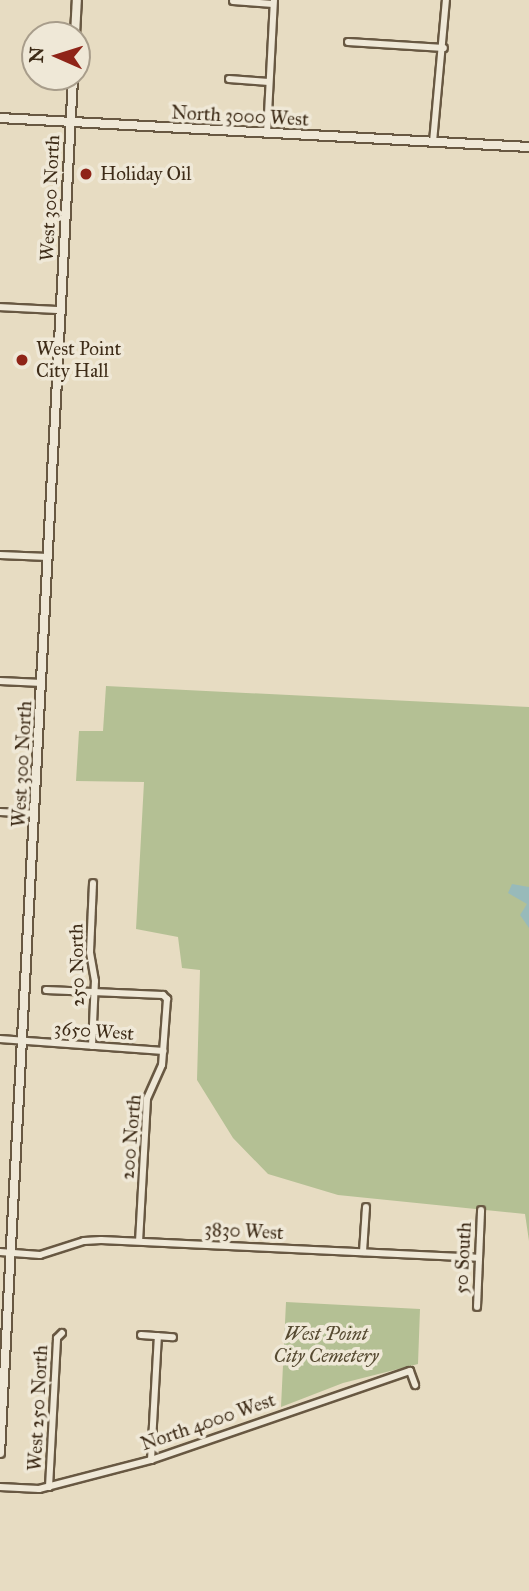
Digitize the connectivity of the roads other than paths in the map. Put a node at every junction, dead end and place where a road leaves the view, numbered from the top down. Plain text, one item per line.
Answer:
1 (77, 0) edge
2 (446, 0) edge
3 (233, 1) edge
4 (274, 2) edge
5 (76, 21) edge
6 (348, 42) dead end
7 (444, 48) junction
8 (229, 79) dead end
9 (269, 82) junction
10 (72, 91) edge
11 (0, 118) edge
12 (70, 122) junction
13 (267, 133) junction
14 (433, 142) junction
15 (529, 147) edge
16 (0, 307) edge
17 (59, 310) junction
18 (0, 555) edge
19 (48, 557) junction
20 (0, 681) edge
21 (42, 683) junction
22 (0, 812) edge
23 (35, 814) junction
24 (93, 883) dead end
25 (46, 989) dead end
26 (95, 992) junction
27 (0, 1039) edge
28 (22, 1041) junction
29 (92, 1046) junction
30 (164, 1051) junction
31 (366, 1207) dead end
32 (481, 1210) dead end
33 (139, 1241) junction
34 (0, 1252) edge
35 (363, 1252) junction
36 (10, 1253) junction
37 (478, 1258) junction
38 (477, 1307) dead end
39 (62, 1333) dead end
40 (141, 1335) dead end
41 (158, 1336) junction
42 (173, 1336) dead end
43 (415, 1385) dead end
44 (0, 1453) edge
45 (151, 1460) junction
46 (0, 1487) edge
47 (49, 1487) junction

1 - 5 main road
2 - 7 street
3 - 4 street
4 - 9 street
6 - 7 street
7 - 14 street
8 - 9 street
9 - 13 street
10 - 12 main road, West 300 North
11 - 12 main road, North 3000 West
12 - 13 main road, North 3000 West
12 - 17 main road, West 300 North
13 - 14 main road, North 3000 West
14 - 15 main road, North 3000 West
16 - 17 street
17 - 19 main road, West 300 North
18 - 19 street
19 - 21 main road, West 300 North
20 - 21 street
21 - 23 main road, West 300 North
22 - 23 street
23 - 28 main road, West 300 North
24 - 26 street, 250 North
25 - 26 street
26 - 29 street, 250 North
26 - 30 street, 200 North
27 - 28 street, 3650 West
28 - 29 street, 3650 West
28 - 36 main road, West 300 North
29 - 30 street, 3650 West
30 - 33 street, 200 North
31 - 35 street
32 - 37 street, 50 South
33 - 35 street, 3830 West
33 - 36 street, 3830 West
34 - 36 street, 3830 West
35 - 37 street, 3830 West
36 - 44 main road, West 300 North
37 - 38 street, 50 South
39 - 47 street, West 250 North
40 - 41 street
41 - 42 street
41 - 45 street
43 - 45 street, North 4000 West
45 - 47 street, North 4000 West
46 - 47 street, North 4000 West

